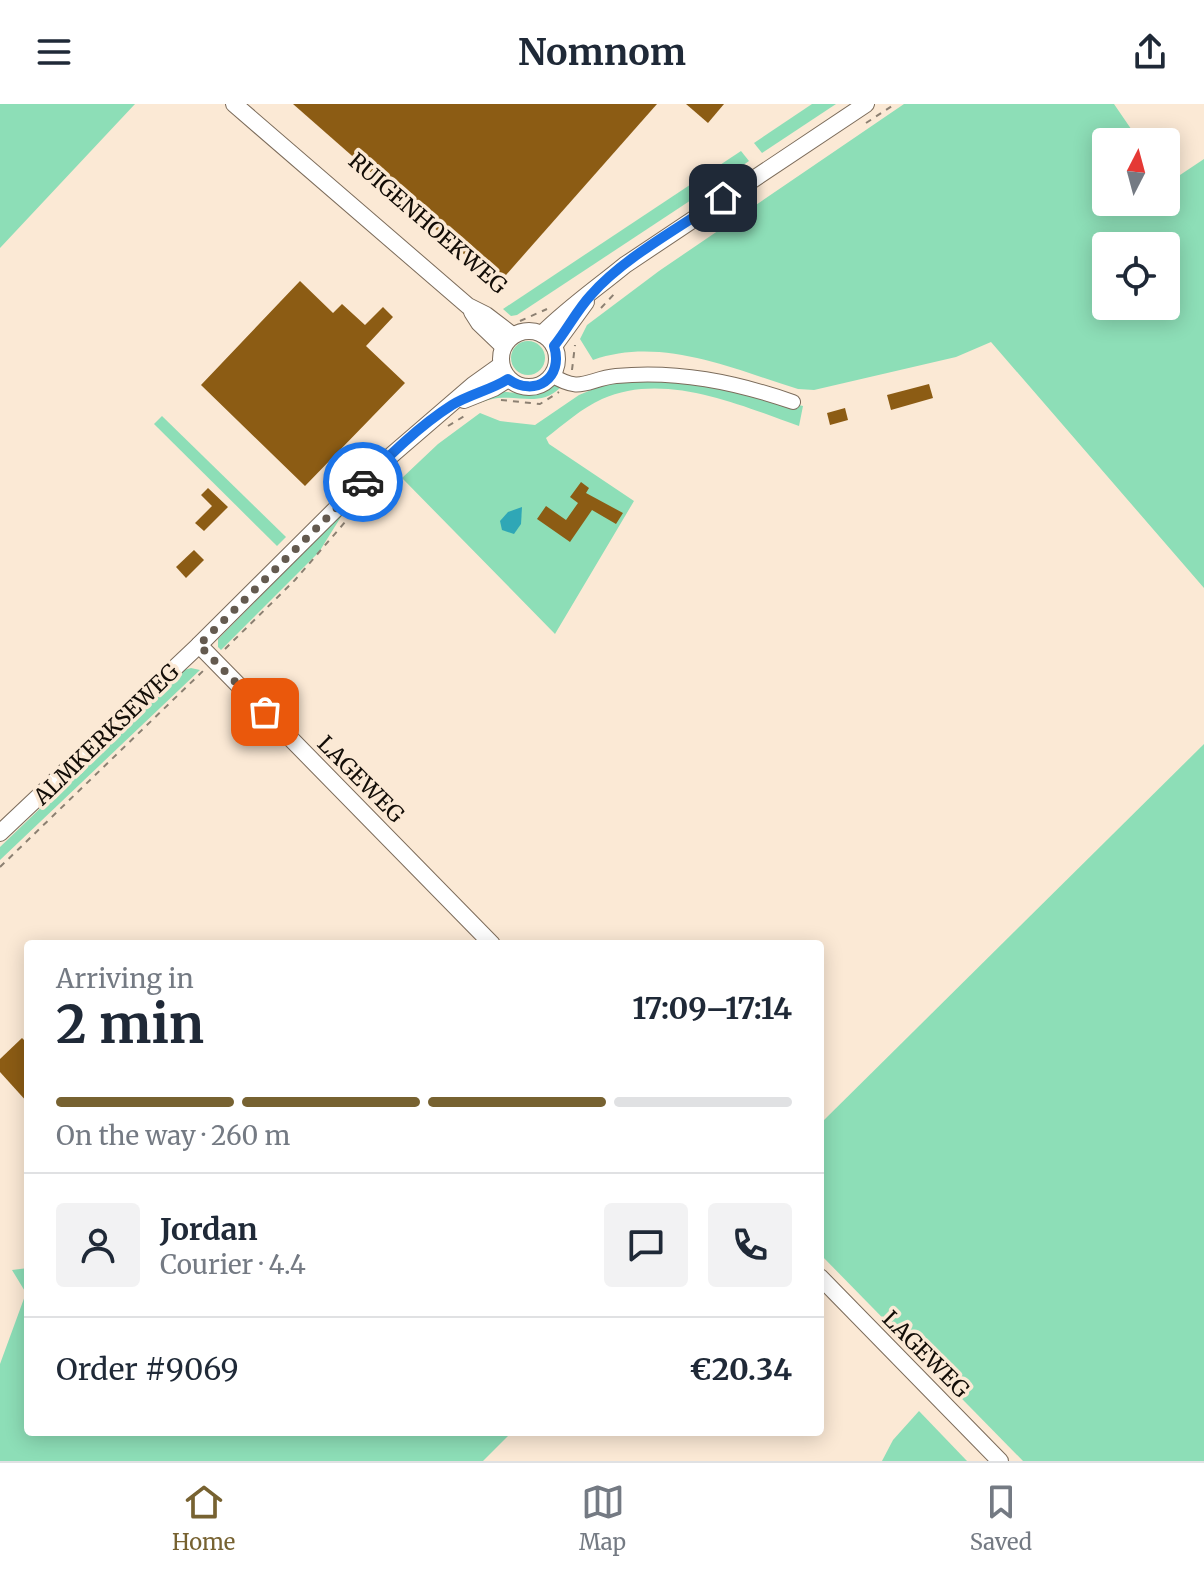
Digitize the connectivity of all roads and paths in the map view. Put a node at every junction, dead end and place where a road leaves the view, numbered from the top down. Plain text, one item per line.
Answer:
1 (234, 104) edge
2 (866, 104) edge
3 (571, 323) junction
4 (510, 334) junction
5 (548, 340) junction
6 (505, 372) junction
7 (559, 380) junction
8 (492, 401) dead end
9 (793, 402) dead end
10 (476, 408) dead end
11 (438, 433) dead end
12 (351, 515) dead end
13 (199, 645) junction
14 (214, 661) junction
15 (0, 833) edge
16 (0, 867) edge
17 (488, 940) edge
18 (824, 1281) edge
19 (1000, 1461) edge

1 - 4 street, RUIGENHOEKWEG
2 - 3 street
3 - 4 path, RUIGENHOEKWEG
3 - 5 street
3 - 7 path
4 - 5 street
4 - 6 street
5 - 7 street
6 - 7 street
6 - 13 street, ALMKERKSEWEG
7 - 8 path
7 - 9 street
10 - 11 path
12 - 14 path, ALMKERKSEWEG
13 - 14 street, LAGEWEG
13 - 15 street, ALMKERKSEWEG
14 - 16 path, ALMKERKSEWEG
14 - 17 street, LAGEWEG
18 - 19 street, LAGEWEG

